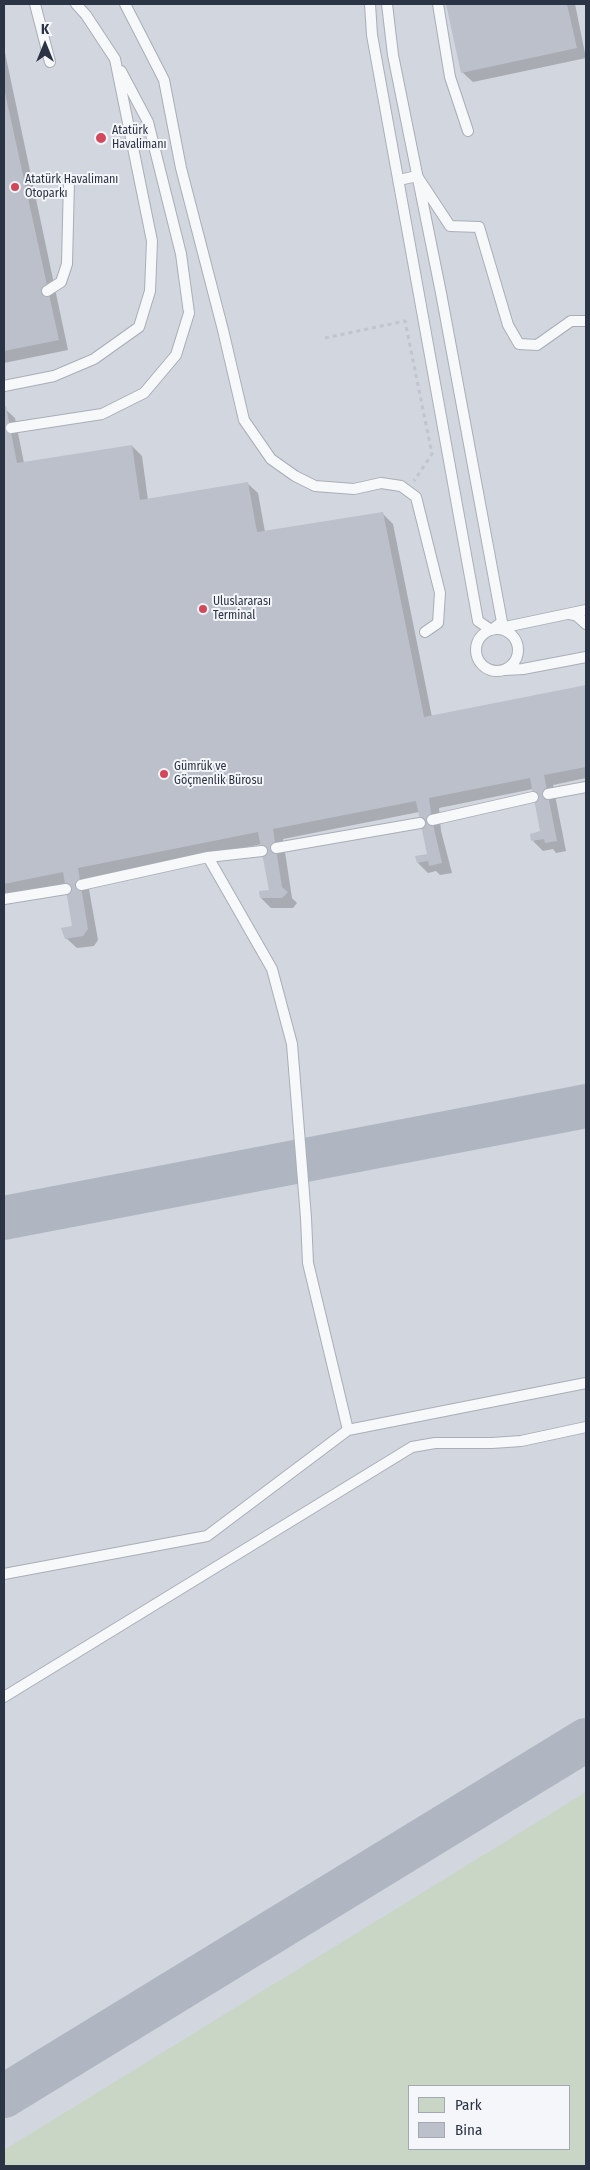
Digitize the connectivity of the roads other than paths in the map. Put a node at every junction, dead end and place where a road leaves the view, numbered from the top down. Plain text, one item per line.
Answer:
1 (35, 4) edge
2 (76, 4) edge
3 (125, 4) edge
4 (370, 4) edge
5 (388, 4) edge
6 (438, 4) edge
7 (115, 59) junction
8 (50, 62) dead end
9 (468, 131) dead end
10 (417, 176) junction
11 (70, 180) dead end
12 (399, 180) junction
13 (431, 247) junction
14 (413, 251) junction
15 (47, 290) dead end
16 (586, 322) edge
17 (4, 386) edge
18 (11, 428) dead end
19 (586, 610) edge
20 (568, 613) junction
21 (586, 624) edge
22 (491, 630) junction
23 (425, 632) dead end
24 (584, 655) edge
25 (502, 670) junction
26 (586, 787) edge
27 (548, 794) dead end
28 (533, 798) dead end
29 (432, 820) dead end
30 (420, 823) dead end
31 (276, 848) dead end
32 (262, 851) dead end
33 (208, 857) junction
34 (81, 885) dead end
35 (66, 889) dead end
36 (4, 899) edge
37 (586, 1383) edge
38 (586, 1427) edge
39 (348, 1430) junction
40 (4, 1574) edge
41 (4, 1697) edge

1 - 8 lane
2 - 7 lane
3 - 23 lane
4 - 12 lane
5 - 10 lane
6 - 9 lane
7 - 17 lane
7 - 18 lane, bridge
10 - 12 lane
10 - 13 lane
10 - 16 lane
11 - 15 lane
12 - 14 lane
13 - 14 lane
13 - 22 lane
14 - 22 lane
19 - 20 lane
20 - 21 lane
20 - 22 lane
22 - 25 lane
22 - 25 lane
24 - 25 lane
26 - 27 lane
28 - 29 lane
30 - 31 lane
32 - 33 lane
33 - 34 lane
33 - 39 lane
35 - 36 lane
37 - 39 lane
38 - 41 lane
39 - 40 lane

